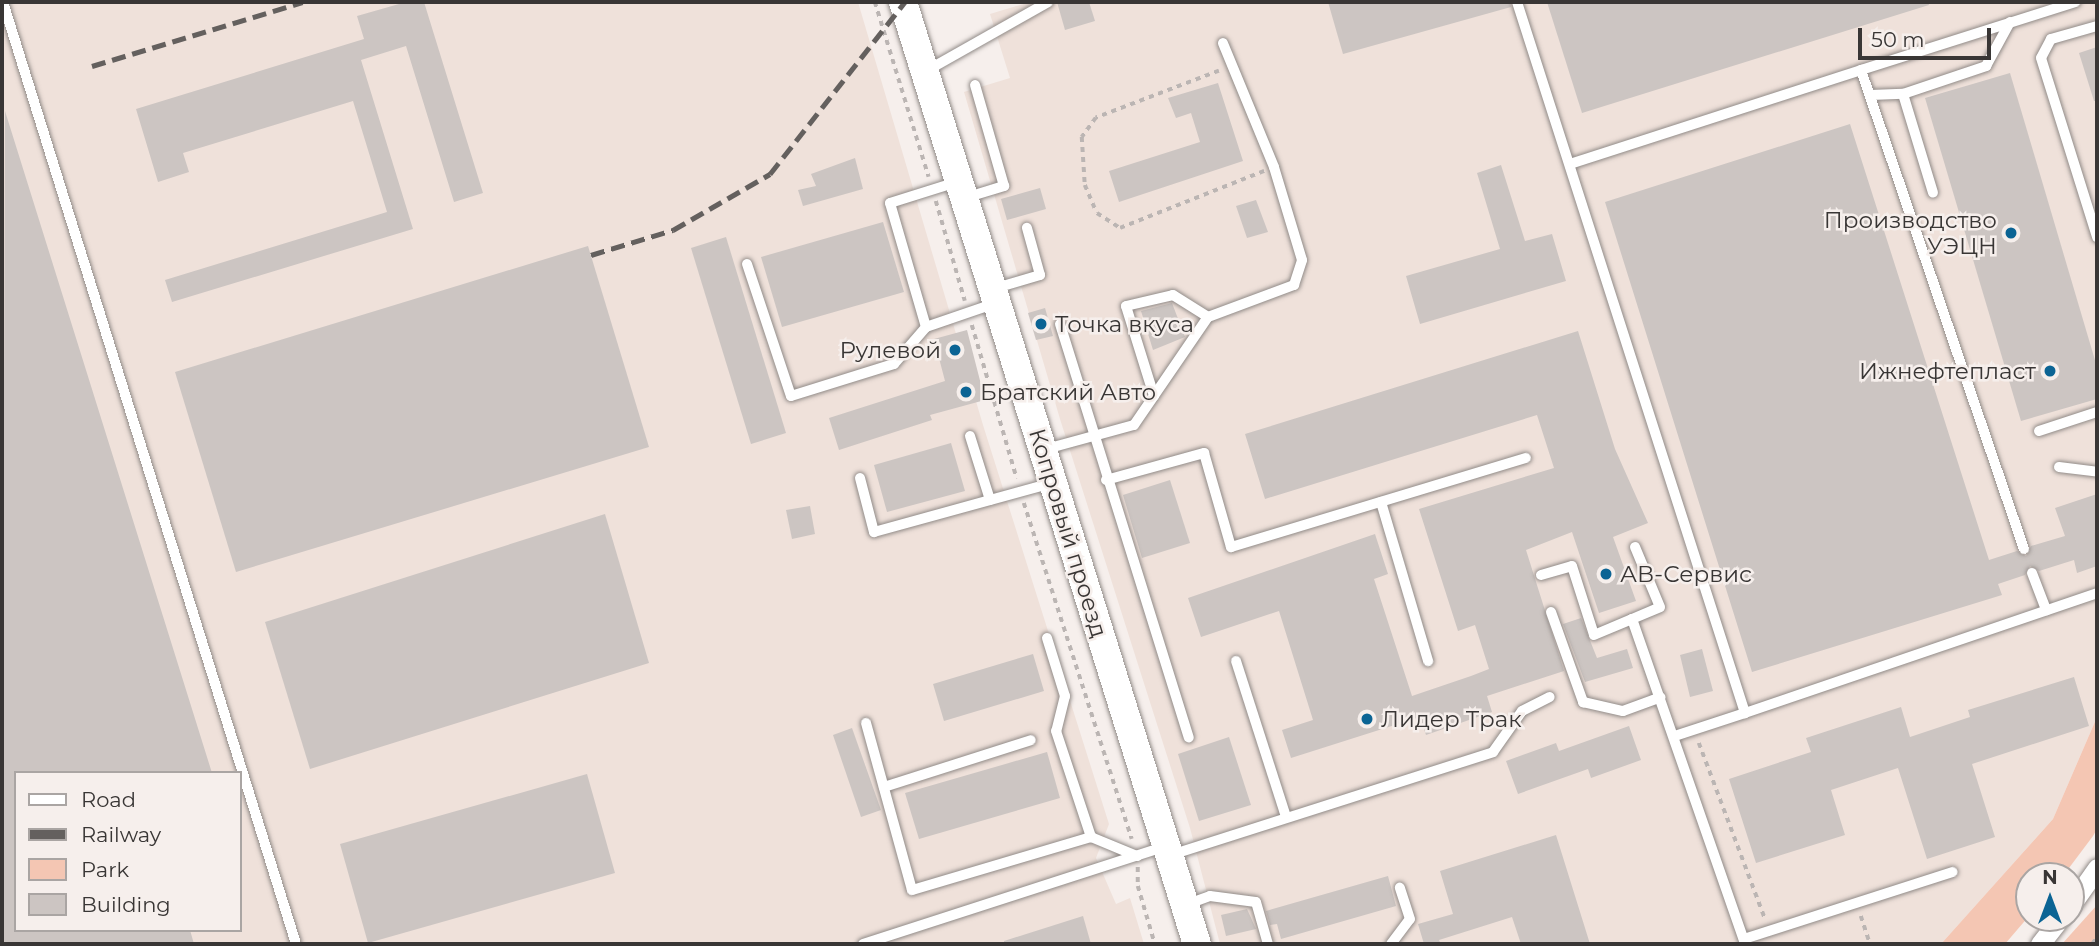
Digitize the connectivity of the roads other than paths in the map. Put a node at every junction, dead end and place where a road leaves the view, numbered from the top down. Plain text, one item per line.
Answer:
1 (3, 2) edge
2 (903, 2) edge
3 (1048, 2) edge
4 (1517, 2) edge
5 (2075, 2) edge
6 (2010, 22) junction
7 (6, 25) edge
8 (2097, 26) edge
9 (1223, 43) dead end
10 (1861, 69) junction
11 (925, 72) junction
12 (975, 85) dead end
13 (1903, 94) junction
14 (1870, 95) junction
15 (1570, 164) junction
16 (961, 190) junction
17 (1933, 193) dead end
18 (1027, 228) dead end
19 (2097, 237) edge
20 (747, 264) dead end
21 (994, 296) junction
22 (1208, 317) junction
23 (1060, 324) dead end
24 (926, 327) junction
25 (1154, 396) junction
26 (2097, 412) edge
27 (2039, 431) dead end
28 (970, 436) dead end
29 (1092, 436) junction
30 (1042, 450) junction
31 (1526, 458) dead end
32 (2059, 467) dead end
33 (2097, 472) edge
34 (860, 478) dead end
35 (1106, 480) junction
36 (1053, 482) junction
37 (990, 500) junction
38 (1381, 502) junction
39 (1635, 547) dead end
40 (2024, 549) dead end
41 (2032, 573) dead end
42 (1541, 575) dead end
43 (2097, 593) edge
44 (2046, 610) junction
45 (1550, 612) dead end
46 (1632, 619) junction
47 (1047, 638) dead end
48 (1236, 661) dead end
49 (1428, 661) dead end
50 (1550, 697) dead end
51 (1661, 697) junction
52 (1745, 713) junction
53 (866, 723) dead end
54 (1675, 736) junction
55 (1189, 737) dead end
56 (1031, 740) dead end
57 (241, 771) edge
58 (242, 773) edge
59 (884, 787) junction
60 (1286, 817) junction
61 (1091, 837) junction
62 (1167, 851) junction
63 (1138, 856) junction
64 (2097, 867) edge
65 (1953, 872) dead end
66 (2085, 885) edge
67 (1400, 888) dead end
68 (1185, 906) junction
69 (1745, 942) edge
70 (296, 944) edge
71 (863, 944) edge
72 (1196, 944) edge
73 (1268, 944) edge
74 (1391, 944) edge

1 - 7 lane
2 - 11 main road, Копровый проезд
3 - 11 lane
4 - 15 lane
5 - 6 lane
6 - 10 lane
6 - 13 lane
7 - 57 lane
8 - 19 lane
9 - 22 lane
10 - 14 lane
10 - 15 lane
11 - 16 main road, Копровый проезд
12 - 16 lane
13 - 14 lane
13 - 17 lane
14 - 40 lane
15 - 52 lane
16 - 21 main road, Копровый проезд
16 - 24 lane
18 - 21 lane
20 - 24 lane
21 - 24 lane
21 - 30 main road, Копровый проезд
22 - 25 lane
22 - 25 lane
23 - 29 lane
25 - 29 lane
26 - 27 lane
28 - 37 lane
29 - 30 lane
29 - 35 lane
30 - 36 main road, Копровый проезд
31 - 38 lane
32 - 33 lane
34 - 37 lane
35 - 38 lane
35 - 55 lane
36 - 37 lane
36 - 62 main road, Копровый проезд
38 - 49 lane
39 - 46 lane
41 - 44 lane
42 - 46 lane
43 - 44 lane
44 - 52 lane
45 - 51 lane
46 - 51 lane
47 - 61 lane
48 - 60 lane
50 - 60 lane
51 - 54 lane
52 - 54 lane
53 - 59 lane
54 - 69 lane
56 - 59 lane
58 - 70 lane
59 - 61 lane
60 - 62 lane
61 - 63 lane
62 - 63 lane
62 - 68 main road, Копровый проезд
63 - 71 lane
64 - 66 street
65 - 69 lane
67 - 74 lane
68 - 72 main road, Копровый проезд
68 - 73 lane

